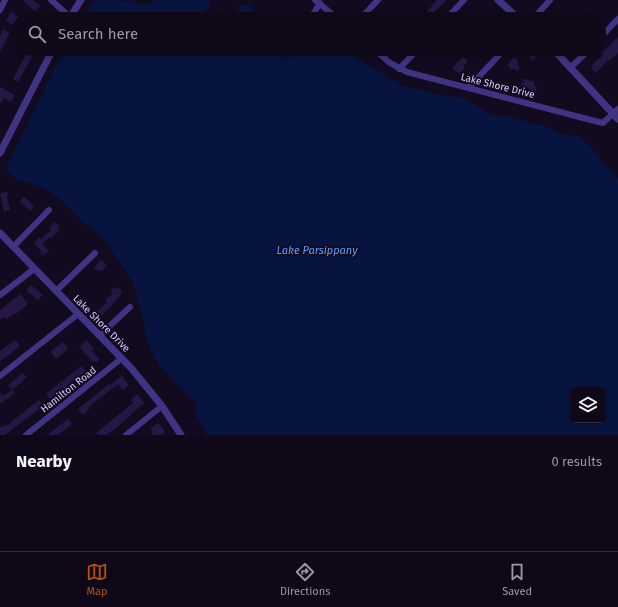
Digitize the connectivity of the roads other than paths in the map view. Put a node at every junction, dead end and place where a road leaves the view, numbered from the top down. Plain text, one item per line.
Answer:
1 (5, 0) edge
2 (51, 0) edge
3 (81, 0) edge
4 (378, 0) edge
5 (464, 0) edge
6 (498, 0) edge
7 (550, 0) edge
8 (318, 2) edge
9 (0, 10) edge
10 (63, 12) edge
11 (73, 12) edge
12 (313, 12) edge
13 (330, 12) edge
14 (367, 12) edge
15 (453, 12) edge
16 (511, 12) edge
17 (539, 12) edge
18 (618, 19) edge
19 (606, 32) edge
20 (49, 56) edge
21 (382, 56) edge
22 (411, 56) edge
23 (498, 56) edge
24 (560, 56) edge
25 (583, 56) edge
26 (571, 67) junction
27 (399, 69) junction
28 (468, 88) junction
29 (616, 114) edge
30 (0, 152) edge
31 (49, 210) dead end
32 (0, 233) edge
33 (13, 247) junction
34 (95, 254) dead end
35 (34, 269) junction
36 (56, 290) junction
37 (0, 296) edge
38 (130, 307) dead end
39 (78, 314) junction
40 (100, 335) junction
41 (122, 358) junction
42 (0, 376) edge
43 (162, 406) junction
44 (26, 435) edge
45 (126, 435) edge
46 (181, 435) edge

1 - 9 street
2 - 10 street
3 - 11 street
4 - 14 street
5 - 15 street
6 - 16 street
7 - 17 street
8 - 12 street
8 - 13 street
18 - 19 street
20 - 30 street
21 - 27 street, Lake Shore Drive
22 - 27 street
23 - 28 street
24 - 26 street
25 - 26 street
26 - 29 street
27 - 28 street, Lake Shore Drive
28 - 29 street, Lake Shore Drive
31 - 33 street
32 - 33 street, Lake Shore Drive
33 - 35 street, Lake Shore Drive
34 - 36 street
35 - 36 street, Lake Shore Drive
35 - 37 street
36 - 39 street, Lake Shore Drive
38 - 40 street
39 - 40 street, Lake Shore Drive
39 - 42 street
40 - 41 street, Lake Shore Drive
41 - 43 street, Lake Shore Drive
41 - 44 street, Hamilton Road
43 - 45 street
43 - 46 street, Lake Shore Drive

